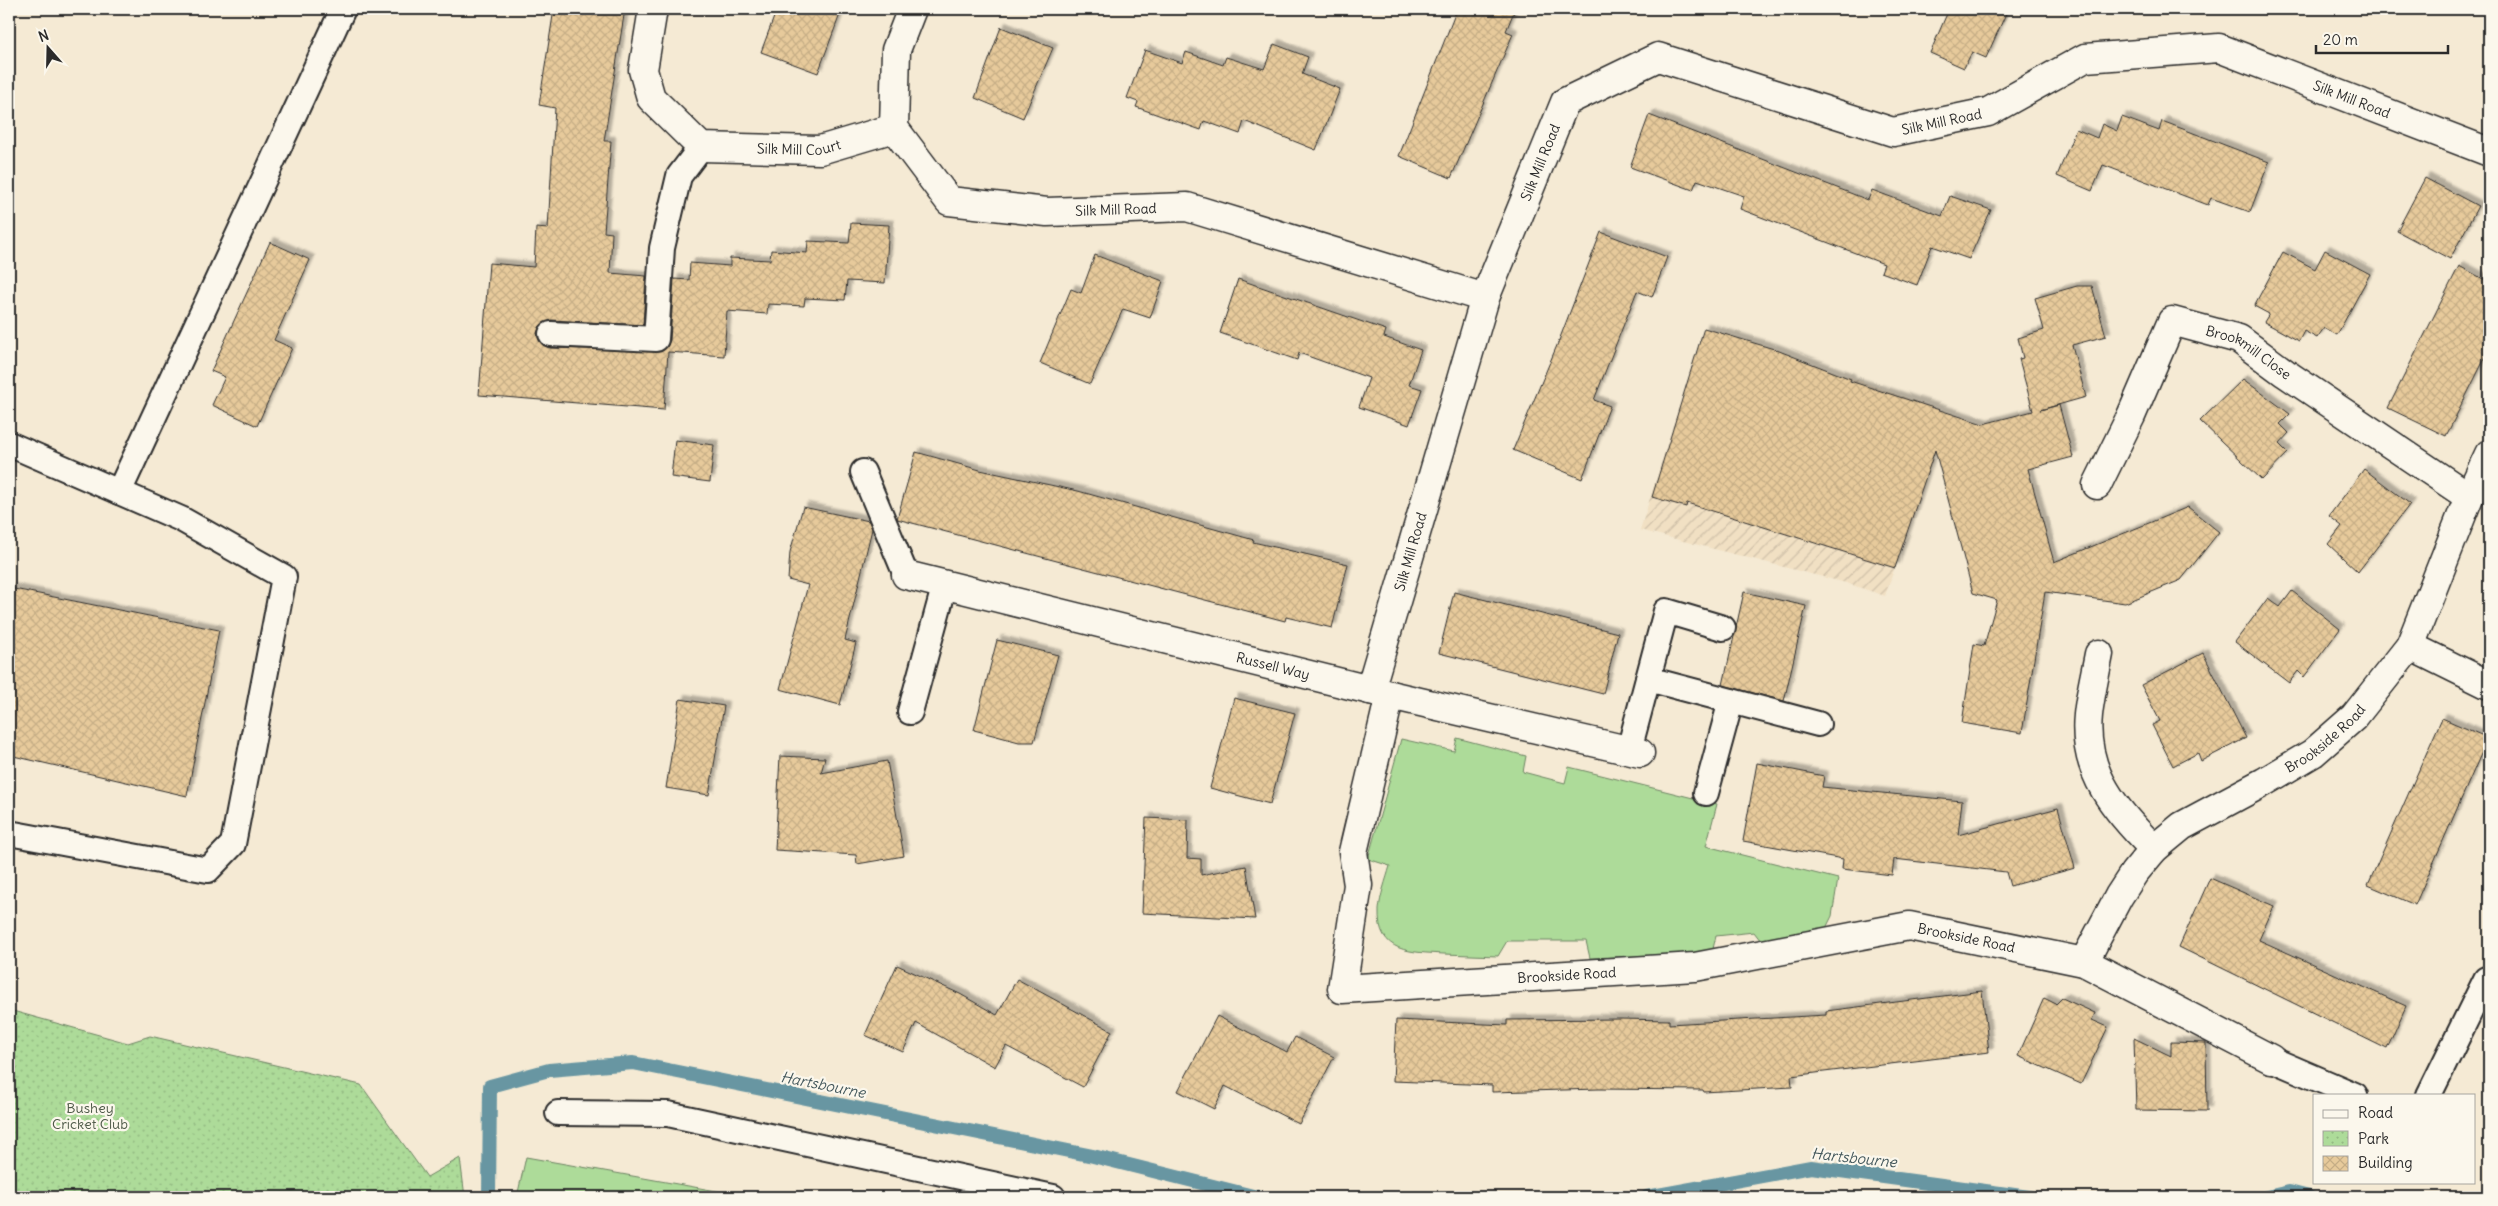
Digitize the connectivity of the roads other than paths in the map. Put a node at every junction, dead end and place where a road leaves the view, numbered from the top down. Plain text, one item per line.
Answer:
1 (343, 9) edge
2 (653, 9) edge
3 (912, 9) edge
4 (894, 128) junction
5 (701, 147) junction
6 (2489, 152) edge
7 (1485, 298) junction
8 (551, 334) dead end
9 (9, 444) edge
10 (2489, 454) edge
11 (863, 472) dead end
12 (2097, 485) dead end
13 (119, 492) junction
14 (2469, 497) junction
15 (906, 575) joint
16 (944, 584) junction
17 (1723, 628) dead end
18 (2410, 646) junction
19 (2099, 654) dead end
20 (1648, 679) junction
21 (2489, 685) edge
22 (1380, 693) junction
23 (1731, 701) junction
24 (910, 712) dead end
25 (1818, 724) dead end
26 (1634, 752) joint
27 (1706, 793) dead end
28 (9, 833) edge
29 (2154, 849) junction
30 (2084, 962) junction
31 (2486, 979) dead end
32 (2271, 1059) joint
33 (2353, 1094) edge
34 (2429, 1094) edge
35 (558, 1113) dead end
36 (1053, 1197) edge

1 - 13 lane
2 - 5 street
3 - 4 street
4 - 5 street, Silk Mill Court
4 - 7 street, Silk Mill Road
5 - 8 lane
6 - 7 street, Silk Mill Road
7 - 22 street, Silk Mill Road
9 - 13 lane
10 - 14 street, Brookside Road
11 - 15 lane
12 - 14 street, Brookmill Close
13 - 28 lane
14 - 18 street, Brookside Road
15 - 16 street, Russell Way
16 - 22 street, Russell Way
16 - 24 lane
17 - 20 lane
18 - 21 street
18 - 29 street, Brookside Road
19 - 29 street
20 - 23 lane
20 - 26 lane
22 - 26 street, Russell Way
22 - 30 street, Brookside Road
23 - 25 lane
23 - 27 lane
29 - 30 street, Brookside Road
30 - 32 street, Brookside Road
31 - 34 lane
32 - 33 lane
35 - 36 lane

